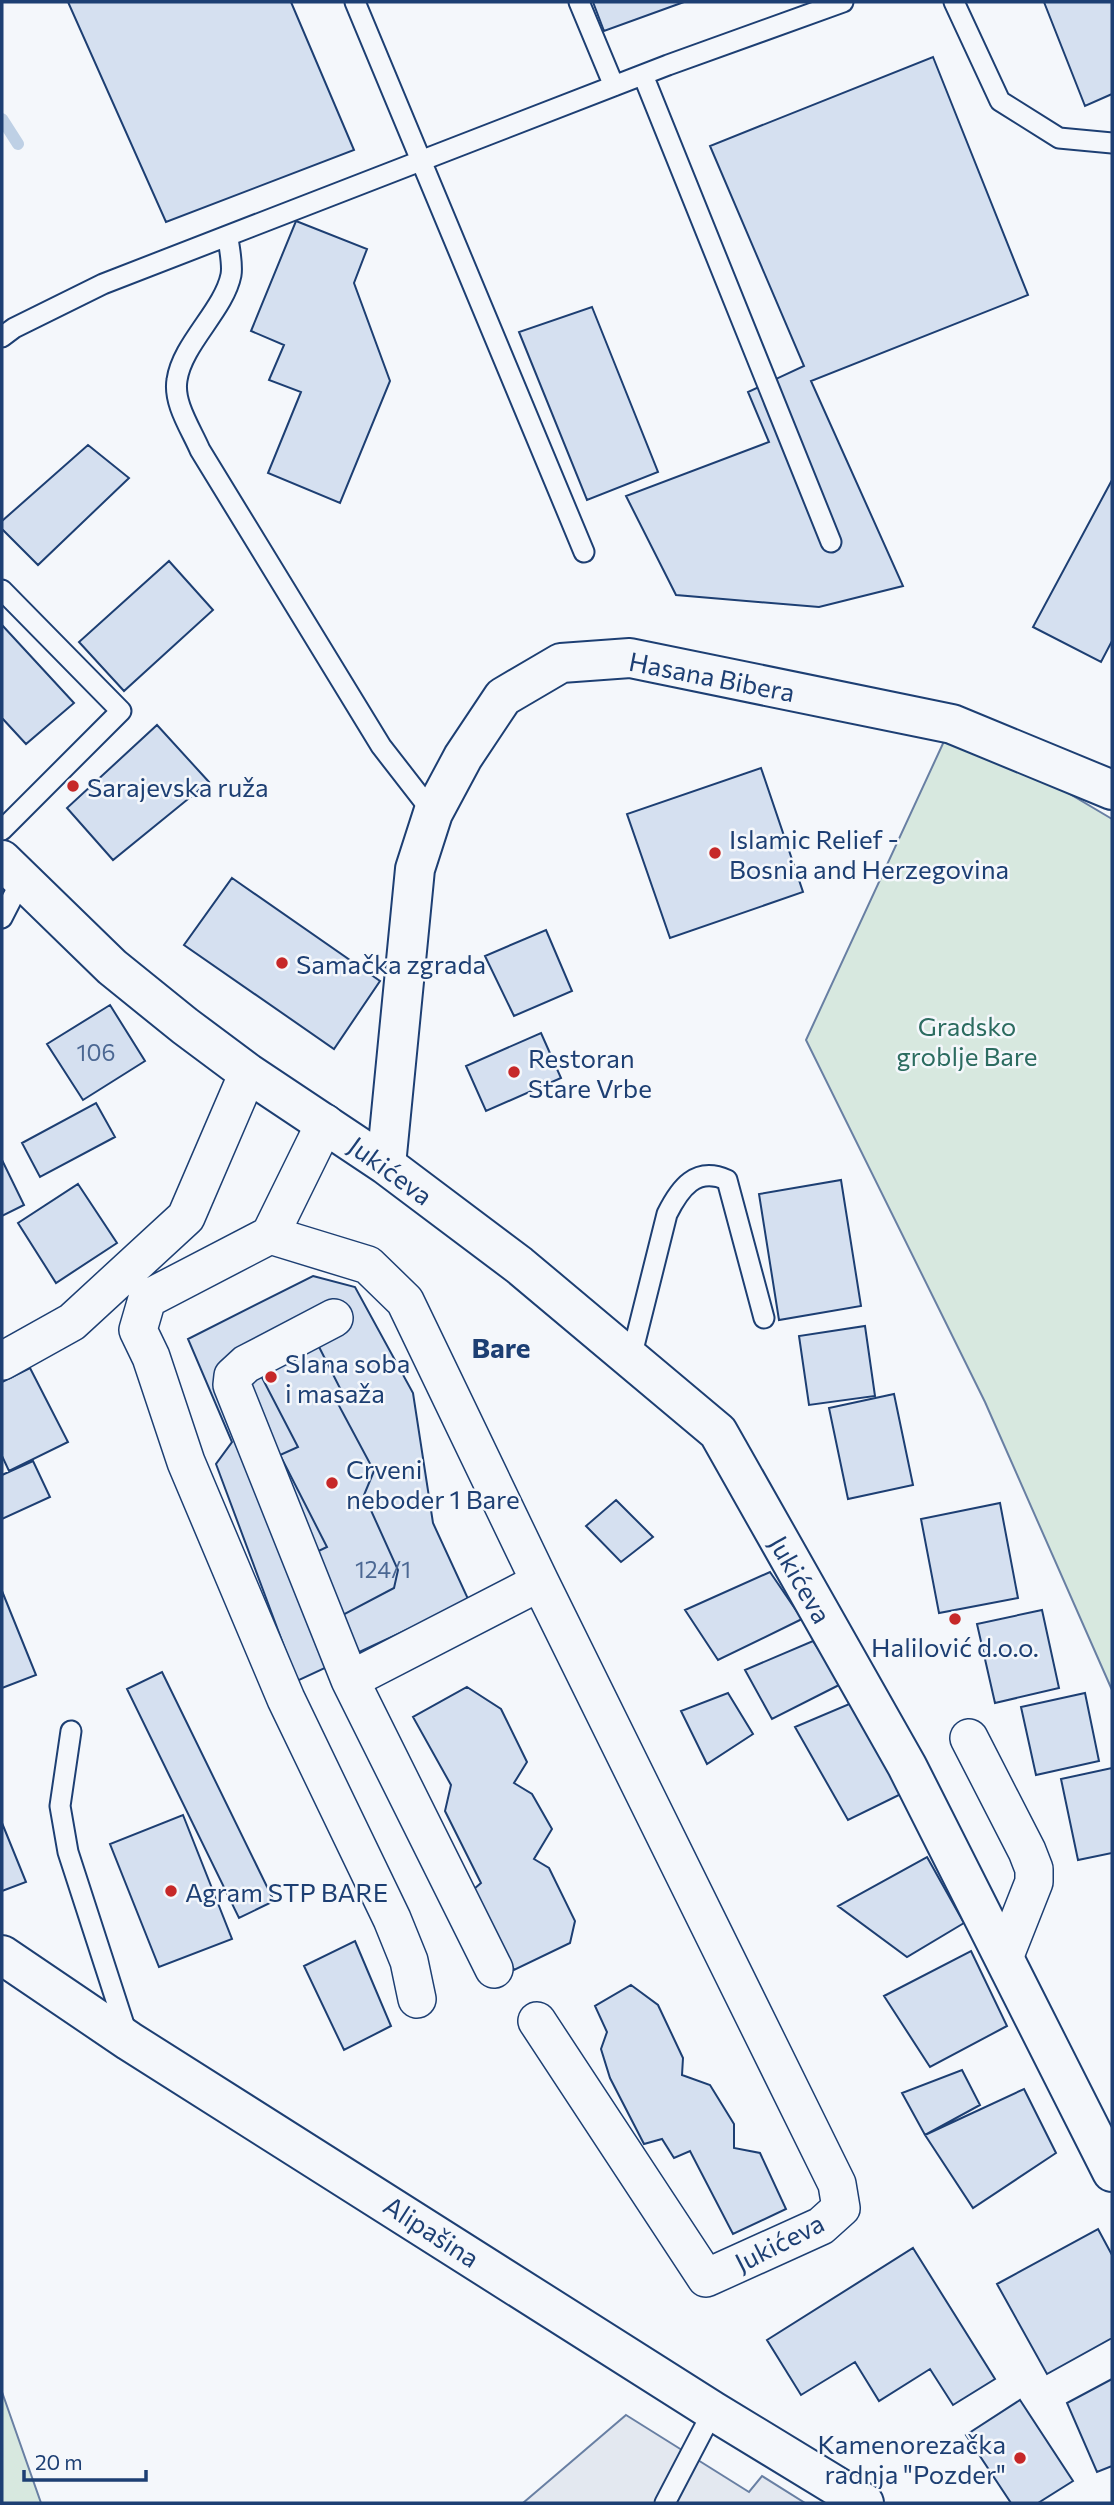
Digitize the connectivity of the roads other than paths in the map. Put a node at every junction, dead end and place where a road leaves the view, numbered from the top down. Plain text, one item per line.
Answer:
1 (355, 2) edge
2 (579, 2) edge
3 (843, 2) edge
4 (954, 2) edge
5 (643, 75) junction
6 (614, 86) junction
7 (1112, 143) edge
8 (420, 162) junction
9 (228, 237) junction
10 (2, 337) edge
11 (831, 542) dead end
12 (584, 552) dead end
13 (2, 590) edge
14 (1112, 790) edge
15 (433, 813) junction
16 (2, 830) edge
17 (12, 871) edge
18 (2, 918) edge
19 (248, 1073) junction
20 (324, 1123) junction
21 (386, 1165) junction
22 (270, 1235) junction
23 (334, 1318) dead end
24 (764, 1318) dead end
25 (631, 1358) junction
26 (2, 1361) edge
27 (540, 1582) junction
28 (350, 1680) junction
29 (71, 1731) dead end
30 (969, 1738) dead end
31 (2, 1955) edge
32 (1004, 1958) junction
33 (494, 1969) dead end
34 (417, 1999) dead end
35 (537, 2021) dead end
36 (129, 2040) junction
37 (1112, 2172) edge
38 (713, 2410) junction
39 (665, 2503) edge
40 (864, 2503) edge

1 - 8 lane
2 - 6 lane
3 - 5 lane
4 - 7 lane
5 - 6 lane
5 - 11 lane
6 - 8 lane
8 - 9 lane
8 - 12 lane
9 - 10 lane
9 - 15 lane
13 - 16 lane
14 - 15 street, Hasana Bibera
15 - 21 street, Hasana Bibera
17 - 18 lane
17 - 19 street, Jukićeva
19 - 20 street, Jukićeva
19 - 26 street
20 - 21 street, Jukićeva
20 - 22 street, Jukićeva
21 - 25 street, Jukićeva
22 - 27 street, Jukićeva
22 - 34 street
23 - 28 street
24 - 25 lane
25 - 32 street, Jukićeva
27 - 28 street
27 - 35 street, Jukićeva
28 - 33 street
29 - 36 lane
30 - 32 street
31 - 36 street, Alipašina
32 - 37 street, Jukićeva
36 - 38 street, Alipašina
38 - 39 lane
38 - 40 street, Alipašina

